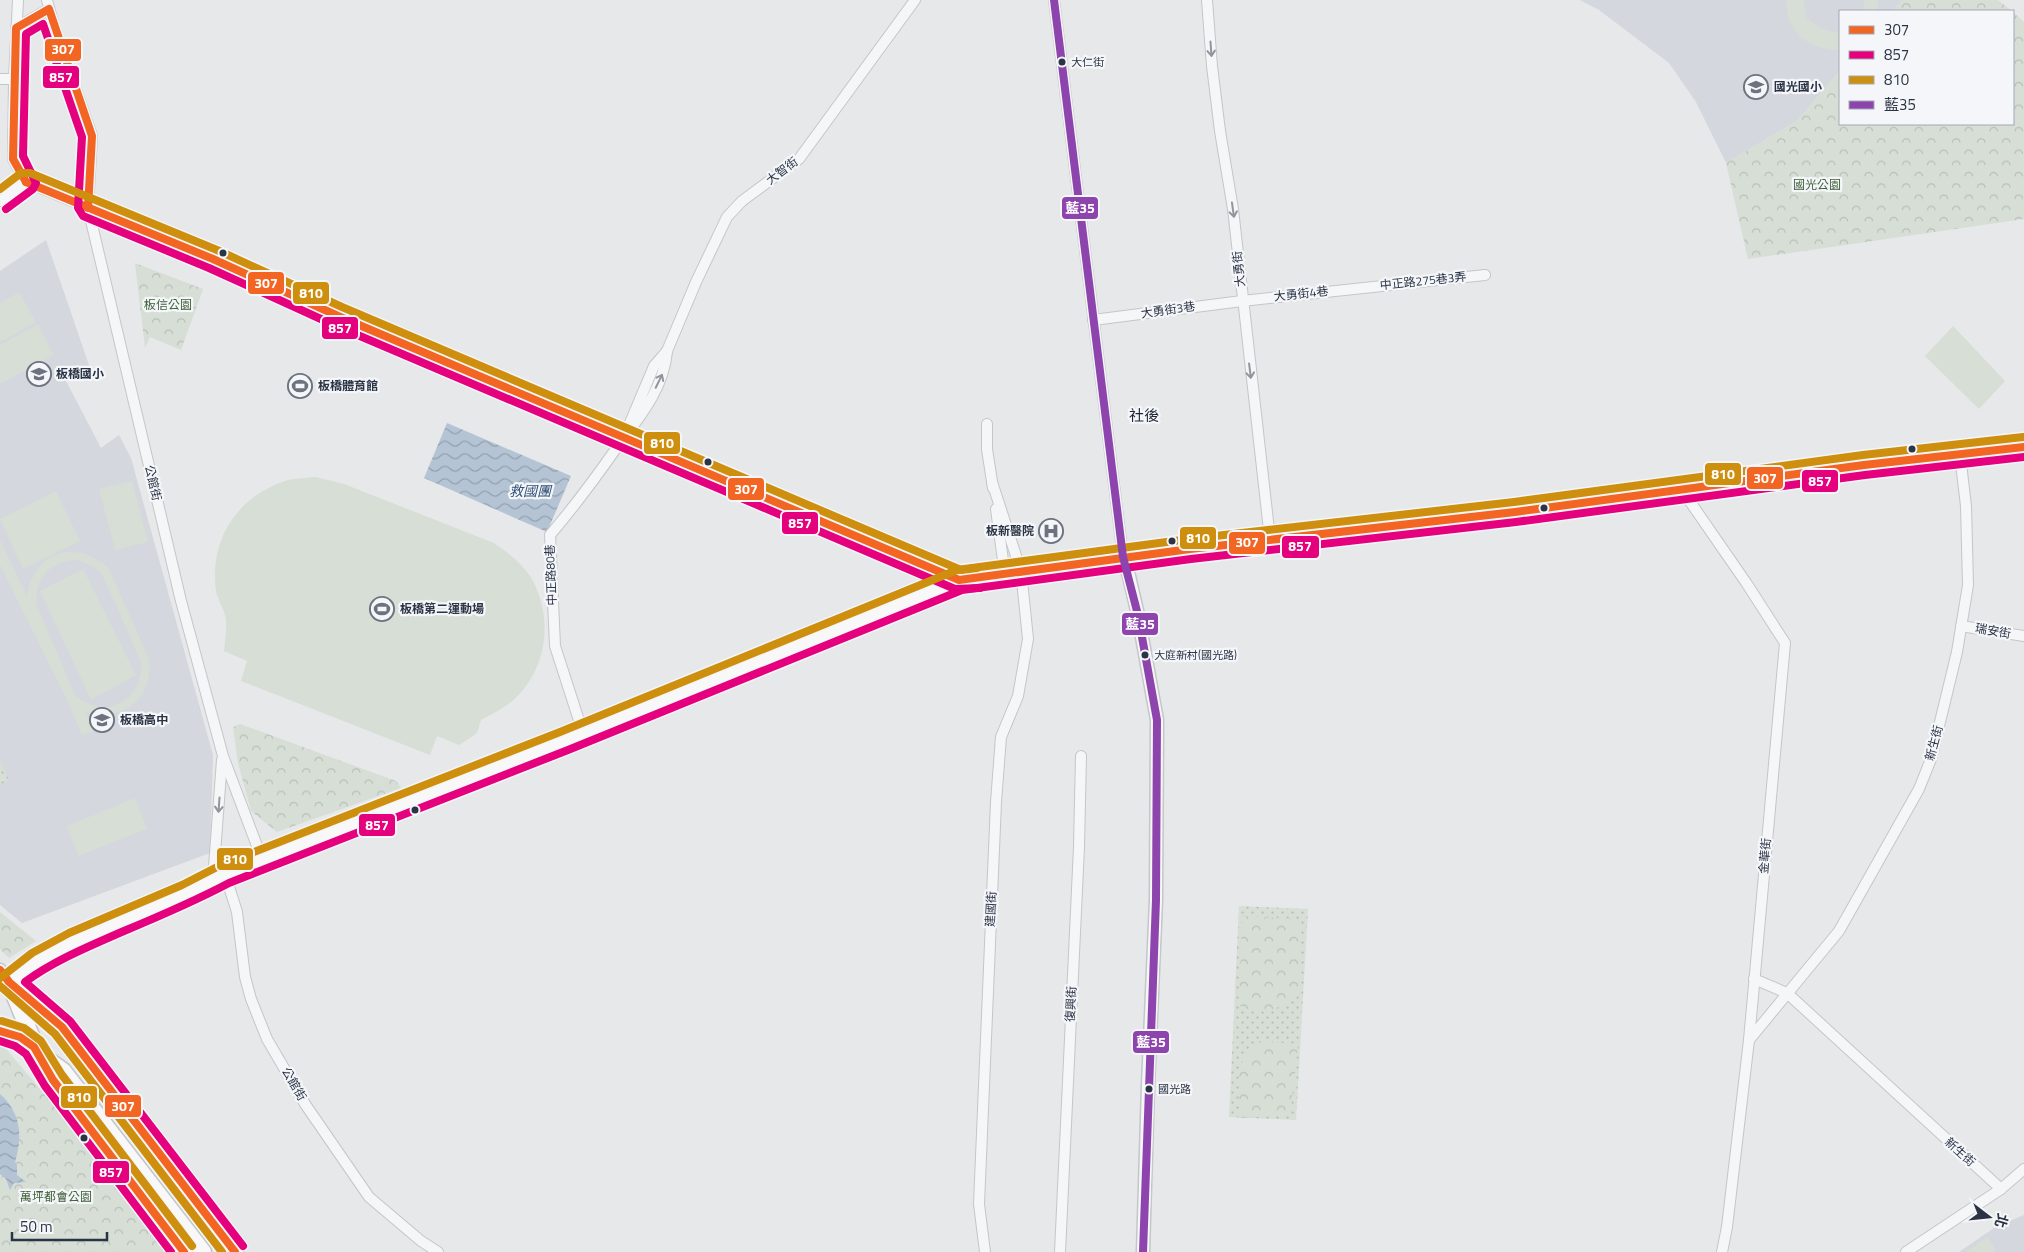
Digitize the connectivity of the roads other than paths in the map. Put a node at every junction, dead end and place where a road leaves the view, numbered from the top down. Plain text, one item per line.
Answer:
1 (18, 0) edge
2 (915, 0) edge
3 (1054, 0) edge
4 (1207, 0) edge
5 (48, 4) edge
6 (16, 28) junction
7 (0, 79) edge
8 (14, 79) junction
9 (26, 182) junction
10 (0, 200) edge
11 (88, 208) junction
12 (1485, 275) dead end
13 (1360, 288) joint
14 (1242, 301) junction
15 (1093, 320) junction
16 (987, 424) dead end
17 (624, 437) junction
18 (2024, 447) edge
19 (1960, 454) junction
20 (992, 482) junction
21 (1682, 490) junction
22 (1270, 539) junction
23 (1123, 557) junction
24 (1021, 571) junction
25 (1005, 575) junction
26 (959, 580) junction
27 (1961, 626) junction
28 (2024, 636) edge
29 (584, 733) junction
30 (223, 756) junction
31 (1081, 756) dead end
32 (262, 859) junction
33 (219, 877) junction
34 (1754, 979) junction
35 (2, 982) edge
36 (1787, 993) junction
37 (0, 1031) edge
38 (1749, 1040) junction
39 (39, 1052) junction
40 (2023, 1171) edge
41 (2001, 1189) junction
42 (184, 1252) edge
43 (203, 1252) edge
44 (235, 1252) edge
45 (438, 1252) edge
46 (985, 1252) edge
47 (1060, 1252) edge
48 (1143, 1252) edge
49 (1722, 1252) edge
50 (1906, 1252) edge

1 - 6 street
2 - 17 street, 大智街
3 - 15 street
4 -> 14 street, 大勇街
5 - 6 street
5 - 11 street, 公館街
6 - 8 street
7 - 8 street
8 - 9 street
9 - 10 street
9 - 11 street
11 - 17 street
11 - 30 street, 公館街
12 - 13 street, 中正路275巷3弄
13 - 14 street, 大勇街4巷
14 - 15 street, 大勇街3巷
14 -> 22 street, 大勇街
15 - 23 street
16 - 20 street
17 - 26 street
17 - 29 street, 中正路80巷
18 - 19 main road
19 - 21 main road
19 - 27 street, 新生街
20 - 24 street, 建國街
20 - 25 street
21 - 22 main road
21 - 34 street, 金華街
22 - 23 main road
23 - 24 main road
23 - 48 street
24 - 25 main road
24 - 46 street, 建國街
25 - 26 main road
26 - 29 main road
27 - 28 street, 瑞安街
27 - 36 street, 新生街
29 - 32 main road
30 - 32 street
30 -> 33 street
31 - 47 street, 復興街
32 - 33 main road
33 - 35 main road
33 - 45 street, 公館街
34 - 36 street, 新生街
34 - 38 street, 金華街
35 - 39 main road
35 - 44 main road
36 - 38 street, 新生街
36 - 41 street, 新生街
37 - 39 main road
38 - 49 street, 金華街
39 - 42 main road
39 - 43 main road
40 - 41 street
41 - 50 street

